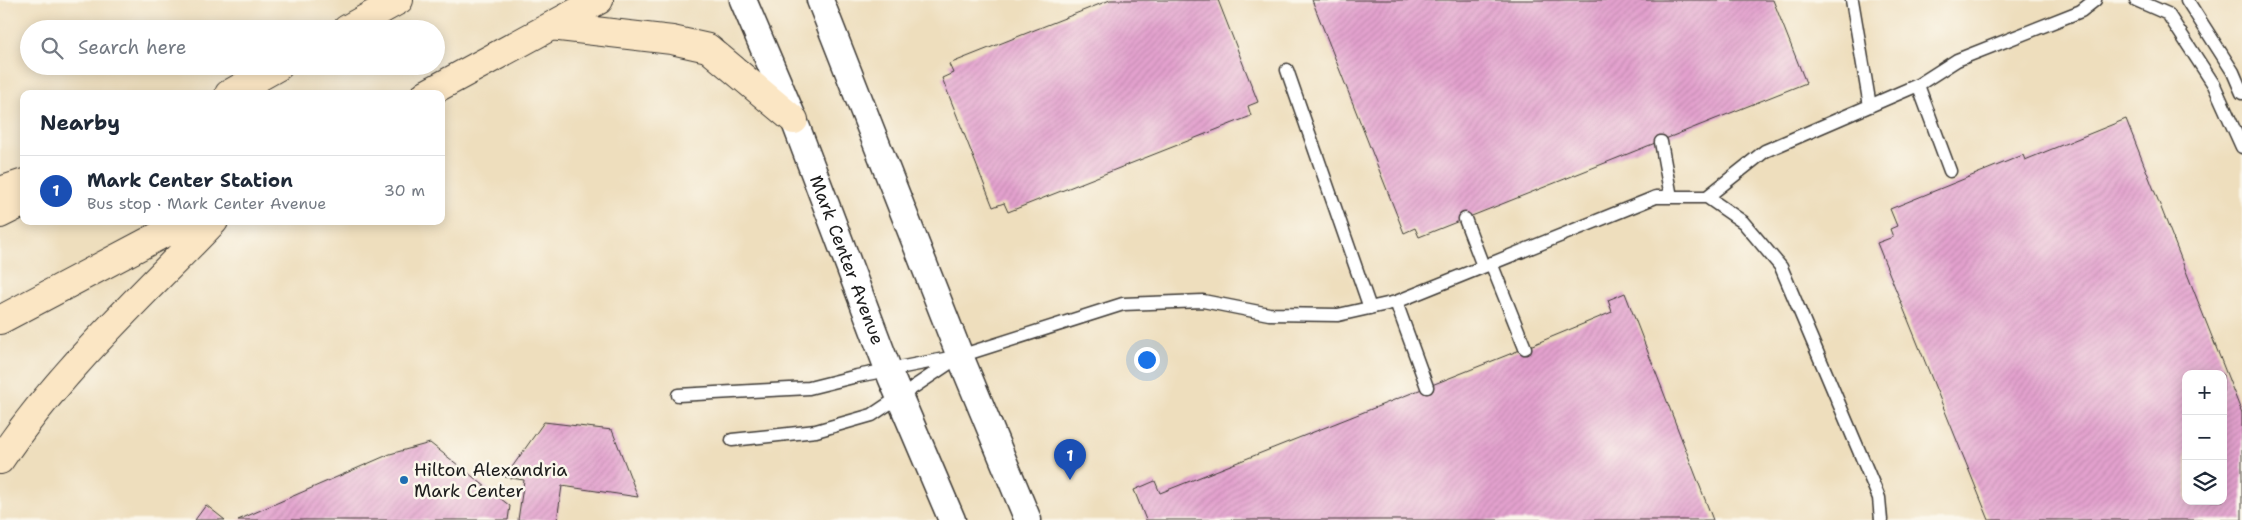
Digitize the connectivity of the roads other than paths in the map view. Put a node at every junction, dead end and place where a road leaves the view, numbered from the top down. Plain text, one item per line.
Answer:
1 (399, 0) edge
2 (599, 0) edge
3 (743, 0) edge
4 (820, 0) edge
5 (1852, 0) edge
6 (2094, 0) edge
7 (2136, 0) edge
8 (2187, 0) edge
9 (363, 20) edge
10 (551, 26) junction
11 (1287, 70) dead end
12 (263, 75) edge
13 (1918, 85) junction
14 (236, 90) edge
15 (433, 90) edge
16 (2242, 93) edge
17 (1870, 106) junction
18 (794, 120) junction
19 (1661, 142) dead end
20 (2242, 147) edge
21 (1950, 171) dead end
22 (20, 184) edge
23 (0, 192) edge
24 (1671, 197) junction
25 (1707, 198) junction
26 (20, 204) edge
27 (0, 214) edge
28 (1465, 219) dead end
29 (179, 225) edge
30 (210, 225) edge
31 (1487, 264) junction
32 (1396, 302) junction
33 (1370, 308) junction
34 (0, 320) edge
35 (1525, 348) dead end
36 (960, 356) junction
37 (889, 371) junction
38 (1427, 386) dead end
39 (678, 395) dead end
40 (898, 396) junction
41 (732, 440) dead end
42 (0, 460) edge
43 (952, 520) edge
44 (1028, 520) edge
45 (1881, 520) edge

1 - 9 main road
2 - 10 main road
3 - 18 street, Mark Center Avenue
4 - 36 street
5 - 17 lane
6 - 13 lane
7 - 20 lane
8 - 16 lane
10 - 15 main road
10 - 18 main road
11 - 33 lane
12 - 14 main road
13 - 17 lane
13 - 21 lane
17 - 25 lane
18 - 37 street, Mark Center Avenue
19 - 24 lane
22 - 23 main road
24 - 25 lane
24 - 31 lane
25 - 45 lane
26 - 27 main road
28 - 31 lane
29 - 34 main road
30 - 42 main road
31 - 32 lane
31 - 35 lane
32 - 33 lane
32 - 38 lane
33 - 36 lane
36 - 37 lane
36 - 40 lane
36 - 44 street
37 - 39 lane
37 - 40 street, Mark Center Avenue
40 - 41 lane
40 - 43 street, Mark Center Avenue

